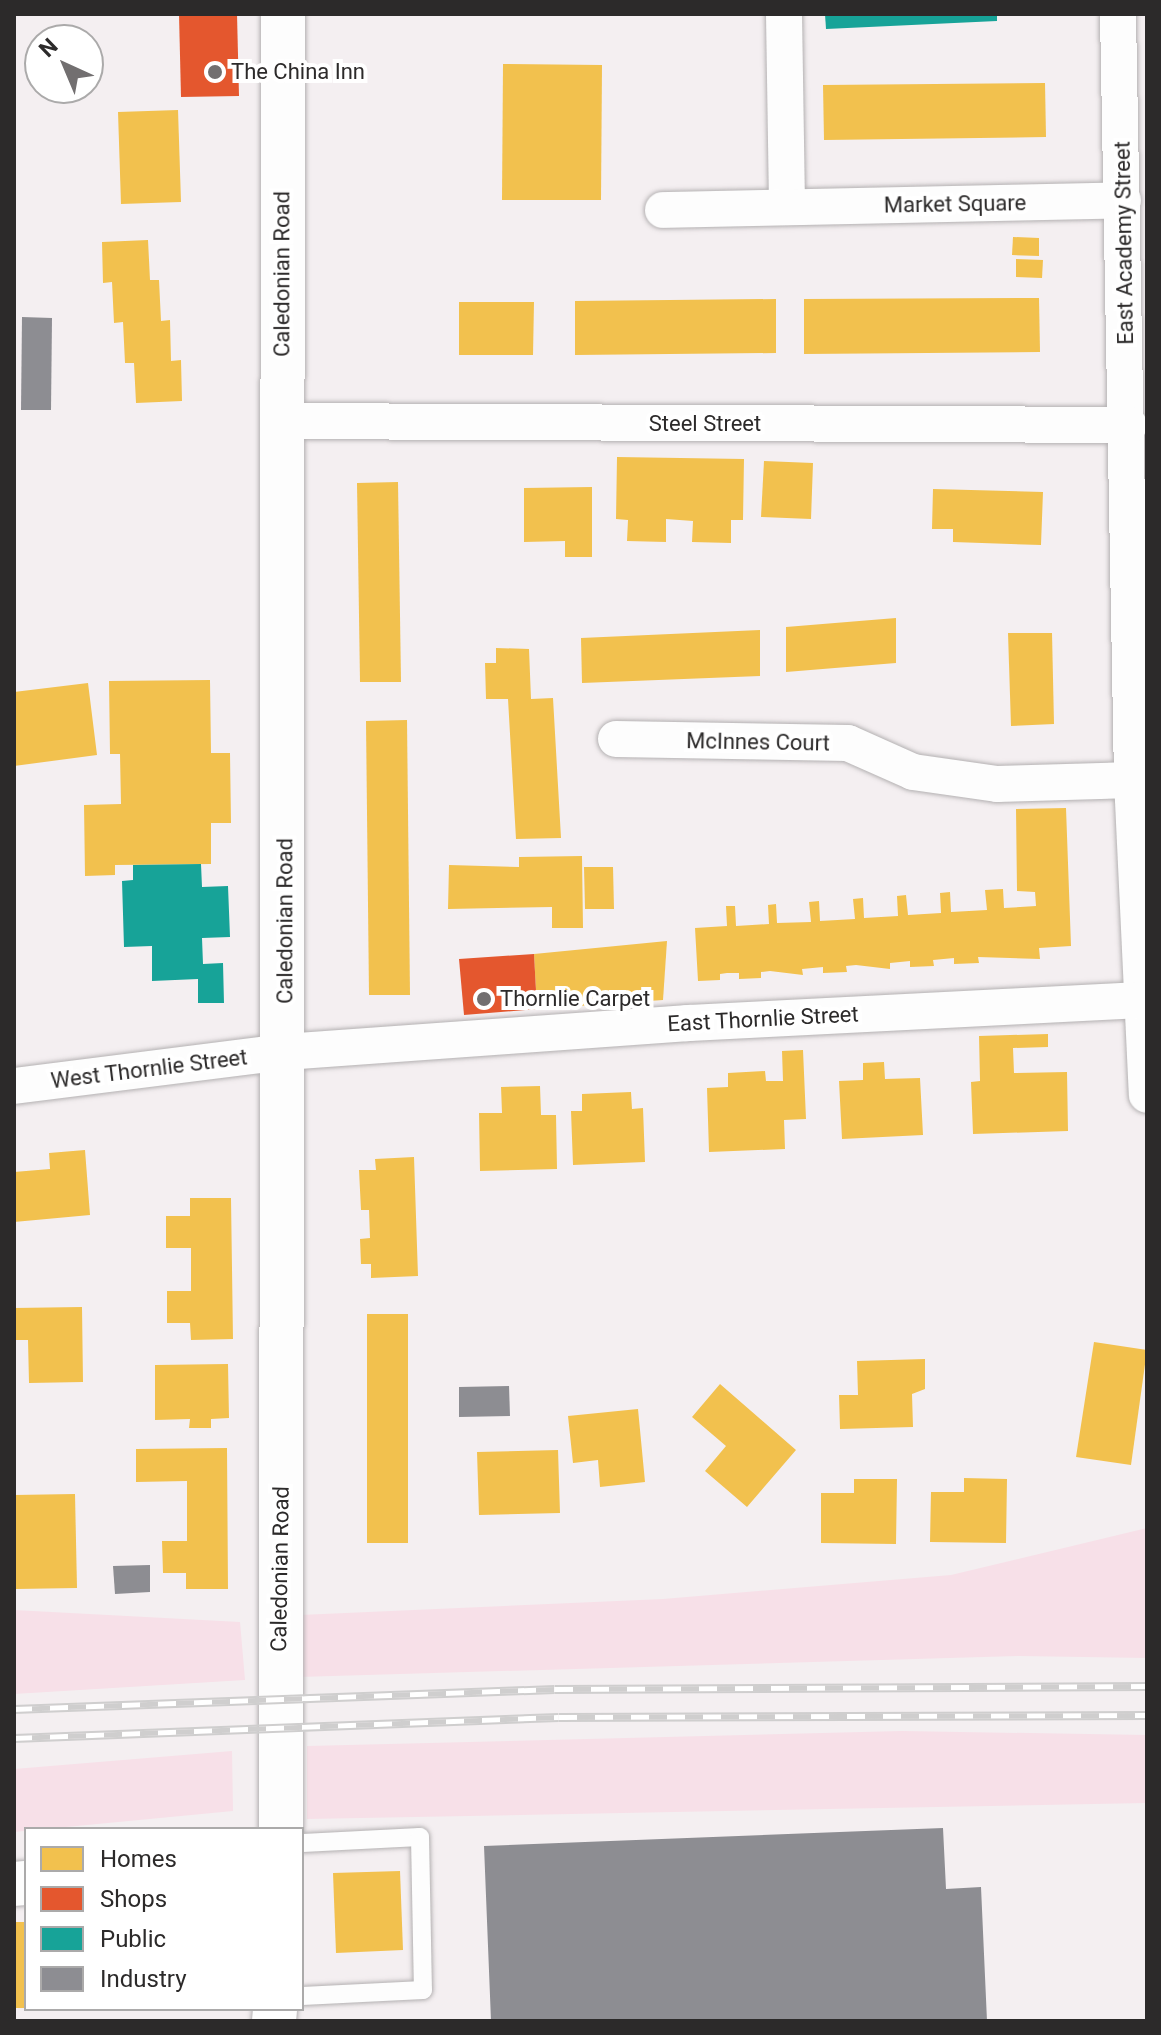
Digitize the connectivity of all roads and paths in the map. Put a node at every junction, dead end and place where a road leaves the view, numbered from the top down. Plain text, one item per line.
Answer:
1 (283, 14) edge
2 (784, 14) edge
3 (1118, 14) edge
4 (1134, 72) edge
5 (1123, 200) junction
6 (787, 207) junction
7 (663, 210) dead end
8 (281, 421) junction
9 (1129, 425) junction
10 (1138, 485) edge
11 (616, 739) dead end
12 (1132, 780) junction
13 (1144, 1000) edge
14 (285, 1052) junction
15 (14, 1086) edge
16 (1147, 1095) edge
17 (281, 1827) edge
18 (304, 1843) edge
19 (304, 1996) edge

1 - 8 main road, Caledonian Road
2 - 6 street
3 - 4 street, East Academy Street
4 - 5 street, East Academy Street
5 - 6 street, Market Square
5 - 9 street, East Academy Street
6 - 7 street, Market Square
8 - 9 street, Steel Street
8 - 14 main road, Caledonian Road
9 - 10 street, East Academy Street
10 - 12 street, East Academy Street
11 - 12 street, McInnes Court
12 - 13 street, East Academy Street
13 - 14 street, East Thornlie Street
13 - 16 street, East Academy Street
14 - 15 street, West Thornlie Street
14 - 17 main road, Caledonian Road
18 - 19 lane

